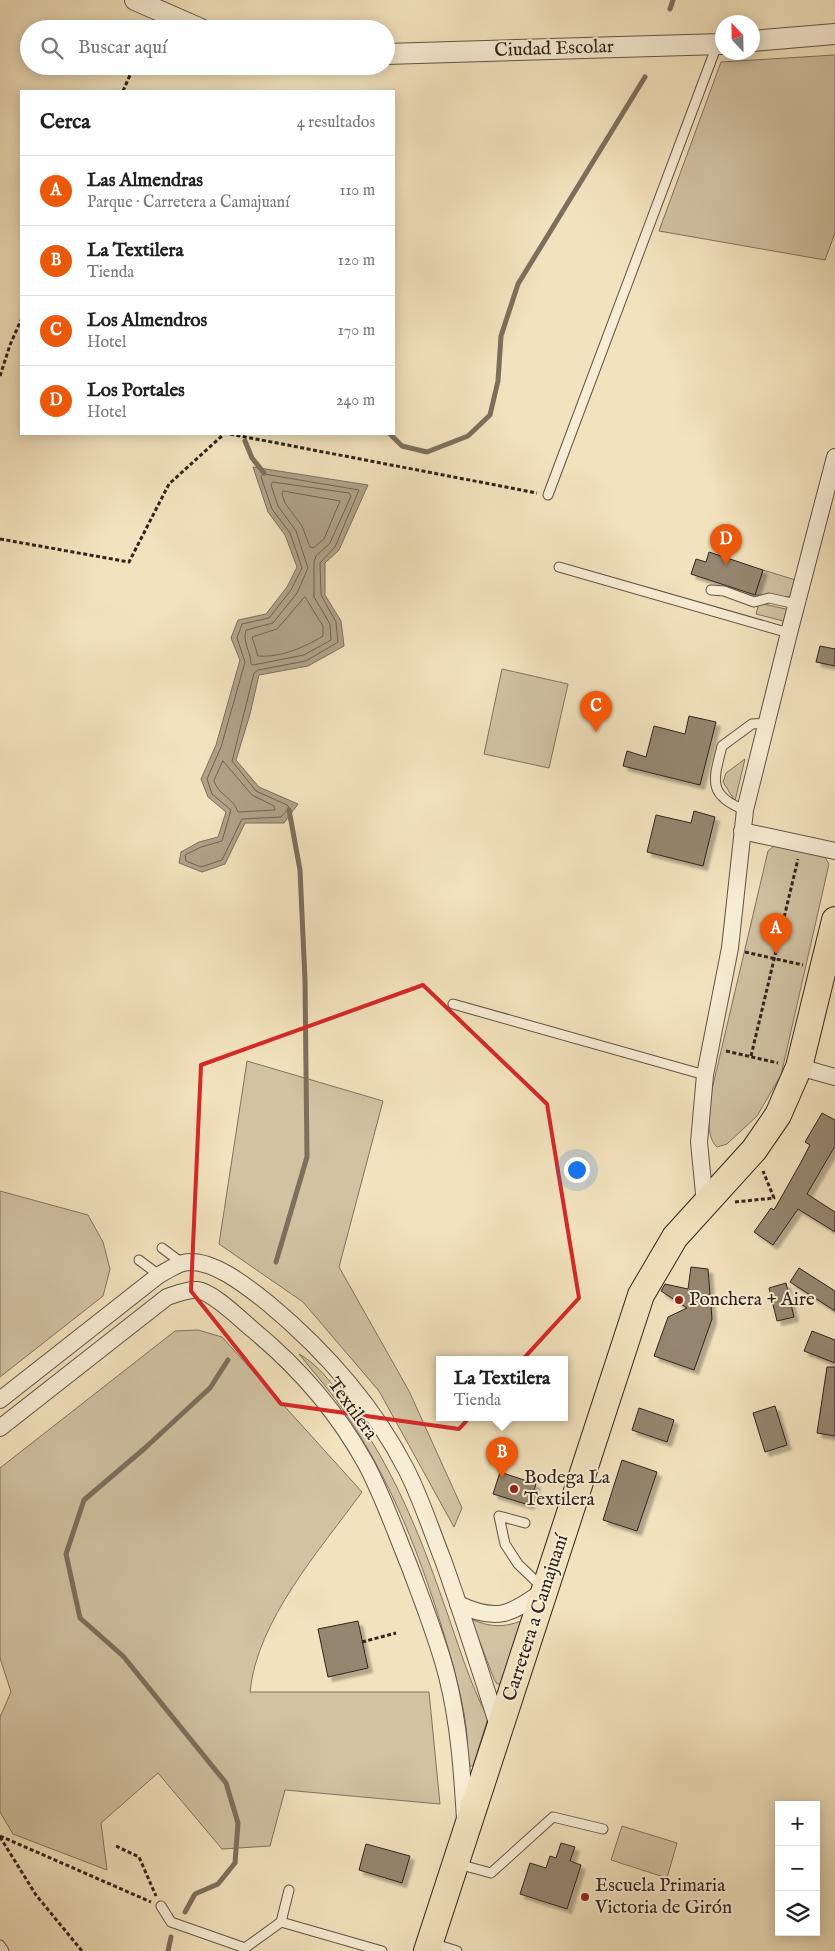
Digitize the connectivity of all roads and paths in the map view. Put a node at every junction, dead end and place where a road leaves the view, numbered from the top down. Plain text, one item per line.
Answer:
1 (135, 0) edge
2 (181, 20) edge
3 (835, 34) edge
4 (760, 40) edge
5 (715, 44) edge
6 (395, 54) edge
7 (715, 57) edge
8 (130, 75) edge
9 (123, 90) edge
10 (20, 322) edge
11 (0, 376) edge
12 (223, 435) edge
13 (235, 435) edge
14 (835, 457) edge
15 (548, 495) joint
16 (0, 539) edge
17 (559, 567) dead end
18 (711, 590) dead end
19 (796, 604) junction
20 (789, 633) junction
21 (766, 723) junction
22 (745, 810) junction
23 (742, 831) junction
24 (801, 844) junction
25 (835, 851) edge
26 (835, 920) edge
27 (730, 948) junction
28 (774, 958) junction
29 (823, 970) junction
30 (453, 1004) dead end
31 (710, 1047) junction
32 (751, 1056) junction
33 (799, 1067) junction
34 (705, 1075) junction
35 (835, 1077) edge
36 (754, 1150) junction
37 (706, 1204) junction
38 (162, 1248) dead end
39 (139, 1260) dead end
40 (182, 1263) junction
41 (216, 1268) junction
42 (159, 1275) junction
43 (167, 1297) junction
44 (213, 1297) junction
45 (0, 1400) edge
46 (0, 1428) edge
47 (526, 1523) dead end
48 (545, 1590) junction
49 (458, 1604) junction
50 (396, 1633) dead end
51 (362, 1642) dead end
52 (499, 1729) junction
53 (603, 1829) dead end
54 (466, 1830) junction
55 (0, 1837) edge
56 (116, 1846) dead end
57 (455, 1863) junction
58 (289, 1890) dead end
59 (161, 1906) junction
60 (281, 1922) junction
61 (0, 1945) edge
62 (428, 1947) edge
63 (4, 1951) edge
64 (82, 1951) edge
65 (382, 1951) edge
66 (457, 1951) edge

1 - 2 street
3 - 4 street
5 - 6 street, Ciudad Escolar
7 - 15 lane
8 - 9 path
10 - 11 path
12 - 16 path
13 - 15 path
14 - 19 street
17 - 20 lane
18 - 19 lane
19 - 20 street
20 - 21 street
21 - 22 street
21 - 22 lane
22 - 23 street
23 - 24 street
23 - 27 street
24 - 25 street
24 - 28 path
26 - 29 main road, Carretera a Camajuaní
27 - 28 path
27 - 31 street
28 - 29 path
28 - 32 path
29 - 33 main road, Carretera a Camajuaní
30 - 34 lane
31 - 32 path
31 - 34 street
32 - 33 path
33 - 35 street
33 - 36 main road, Carretera a Camajuaní
34 - 37 street
36 - 37 main road, Carretera a Camajuaní
36 - 37 path
37 - 48 main road, Carretera a Camajuaní
38 - 40 lane
39 - 42 lane
40 - 41 street, Textilera
40 - 42 street
41 - 44 street
41 - 49 street, Textilera
42 - 43 street
42 - 45 street
43 - 44 street, Textilera
43 - 46 street, Textilera
44 - 54 street, Textilera
47 - 48 lane
48 - 49 street
48 - 52 main road, Carretera a Camajuaní
49 - 52 street, Textilera
50 - 51 path
52 - 54 main road, Carretera a Camajuaní
53 - 57 lane
54 - 57 main road, Carretera a Camajuaní
55 - 59 path
55 - 64 path
56 - 59 path
57 - 62 main road, Carretera a Camajuaní
58 - 60 lane
59 - 60 lane
60 - 65 lane
61 - 63 lane
62 - 66 lane

